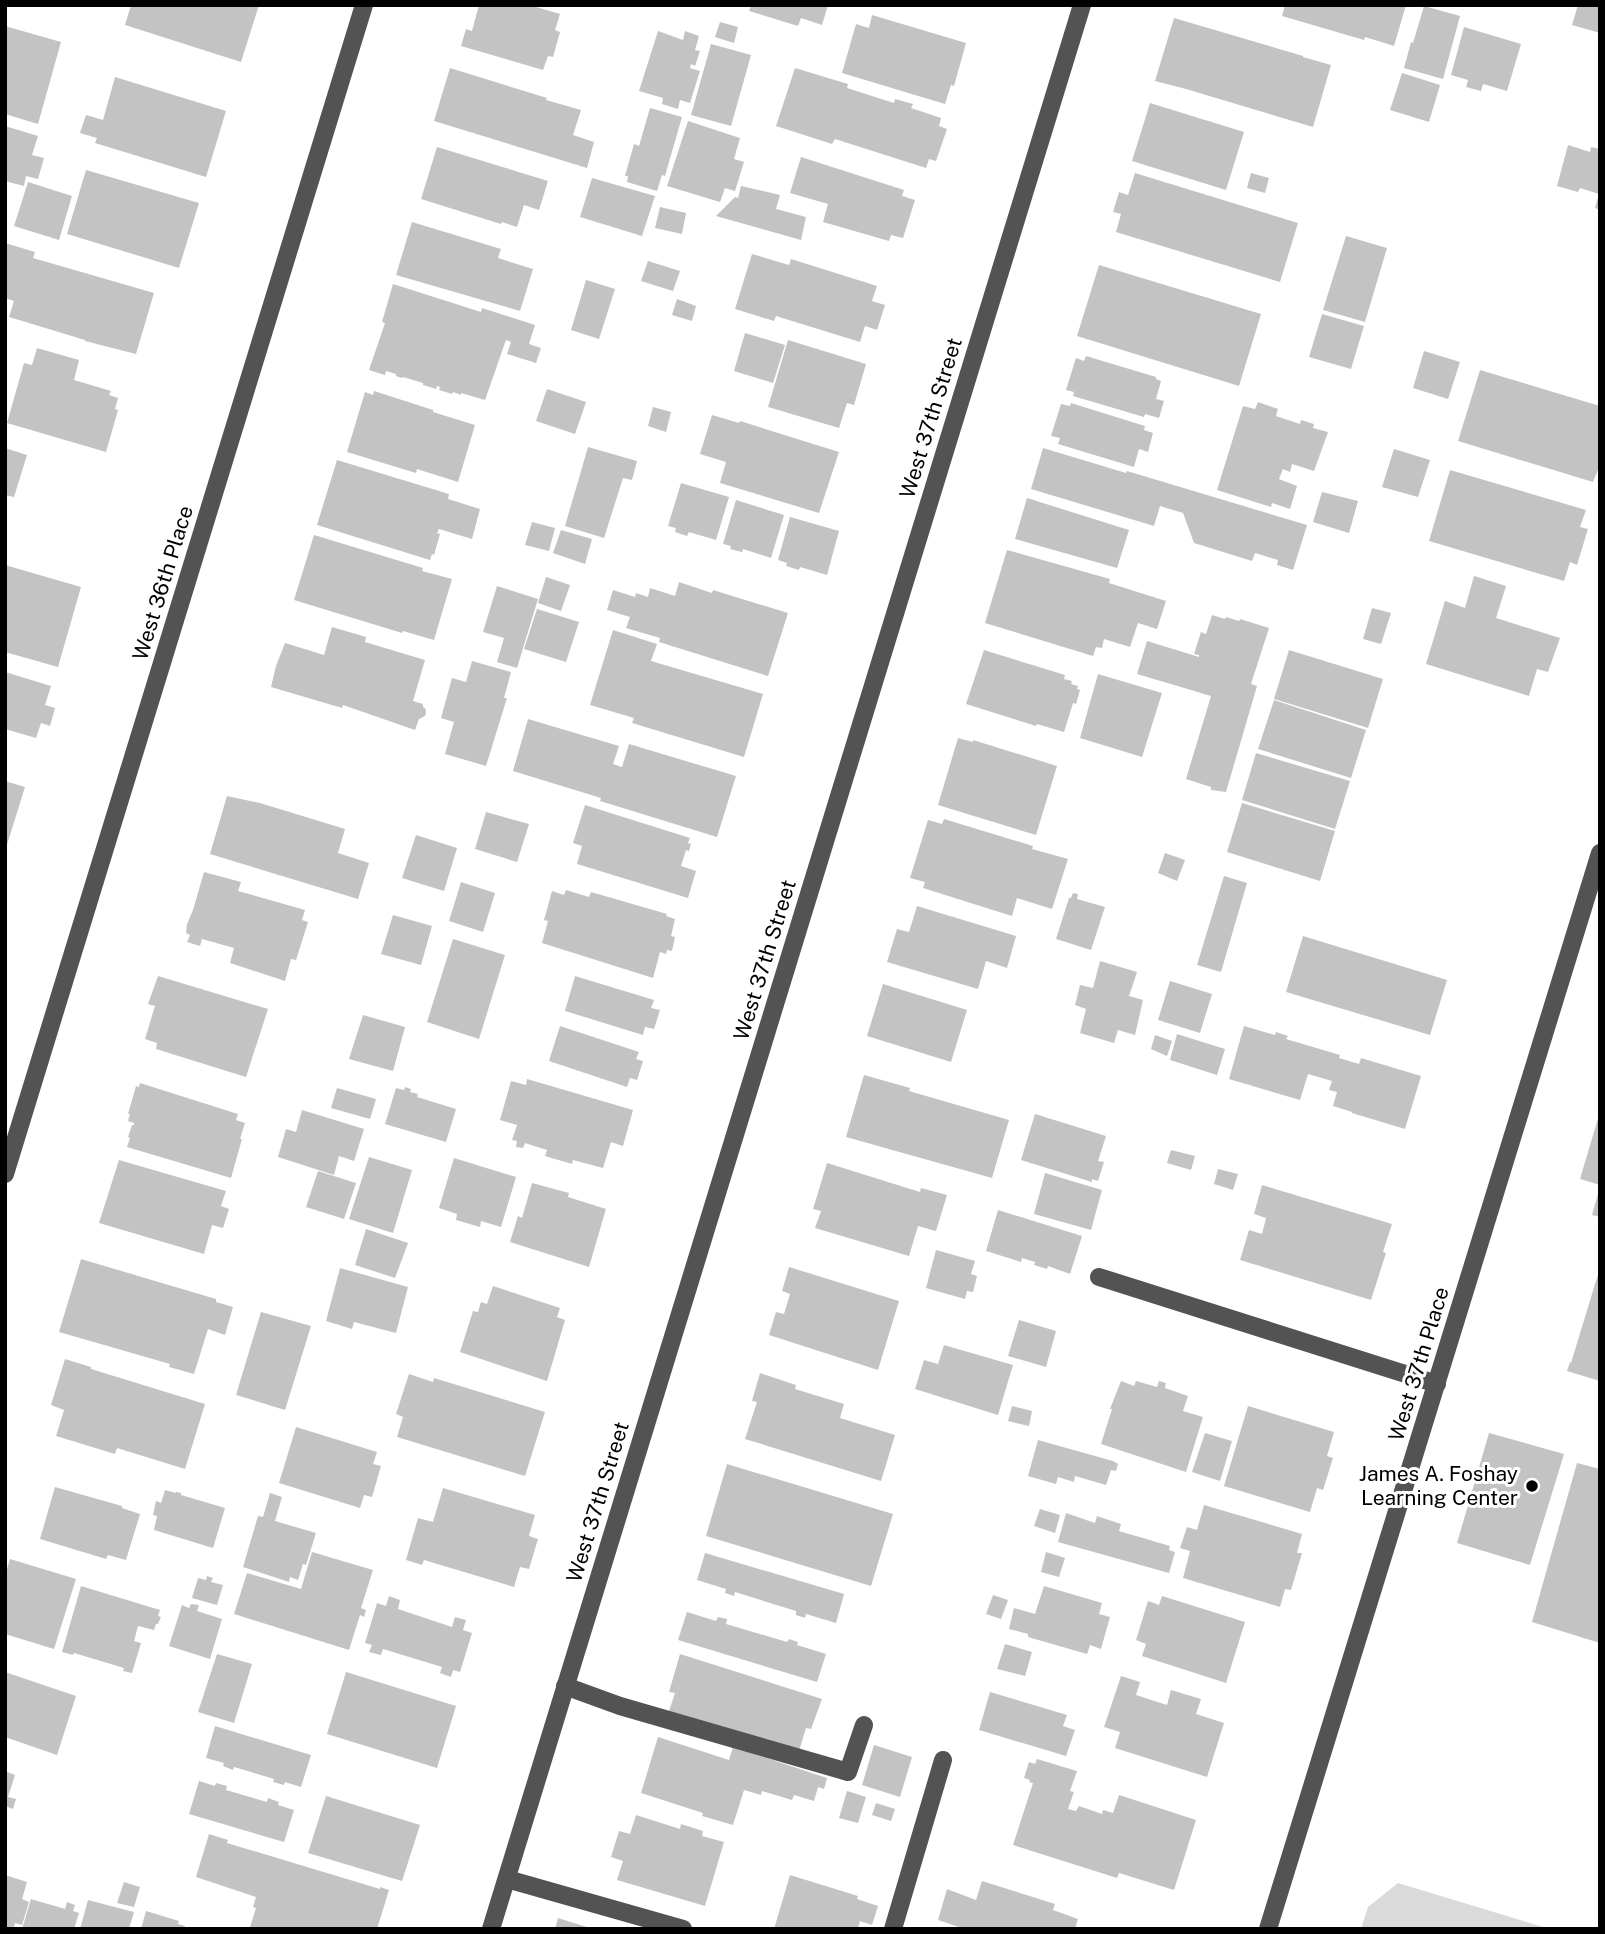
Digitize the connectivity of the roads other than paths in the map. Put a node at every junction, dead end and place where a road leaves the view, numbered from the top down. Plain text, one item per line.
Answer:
1 (364, 5) edge
2 (1082, 5) edge
3 (1600, 853) edge
4 (5, 1174) edge
5 (1099, 1277) dead end
6 (1437, 1384) junction
7 (565, 1686) junction
8 (864, 1725) dead end
9 (943, 1760) dead end
10 (507, 1879) junction
11 (491, 1929) edge
12 (683, 1929) edge
13 (893, 1929) edge
14 (1268, 1929) edge

1 - 4 street, West 36th Place
2 - 7 street, West 37th Street
3 - 6 street, West 37th Place
5 - 6 street
6 - 14 street, West 37th Place
7 - 8 street
7 - 10 street, West 37th Street
9 - 13 street
10 - 11 street, West 37th Street
10 - 12 street

